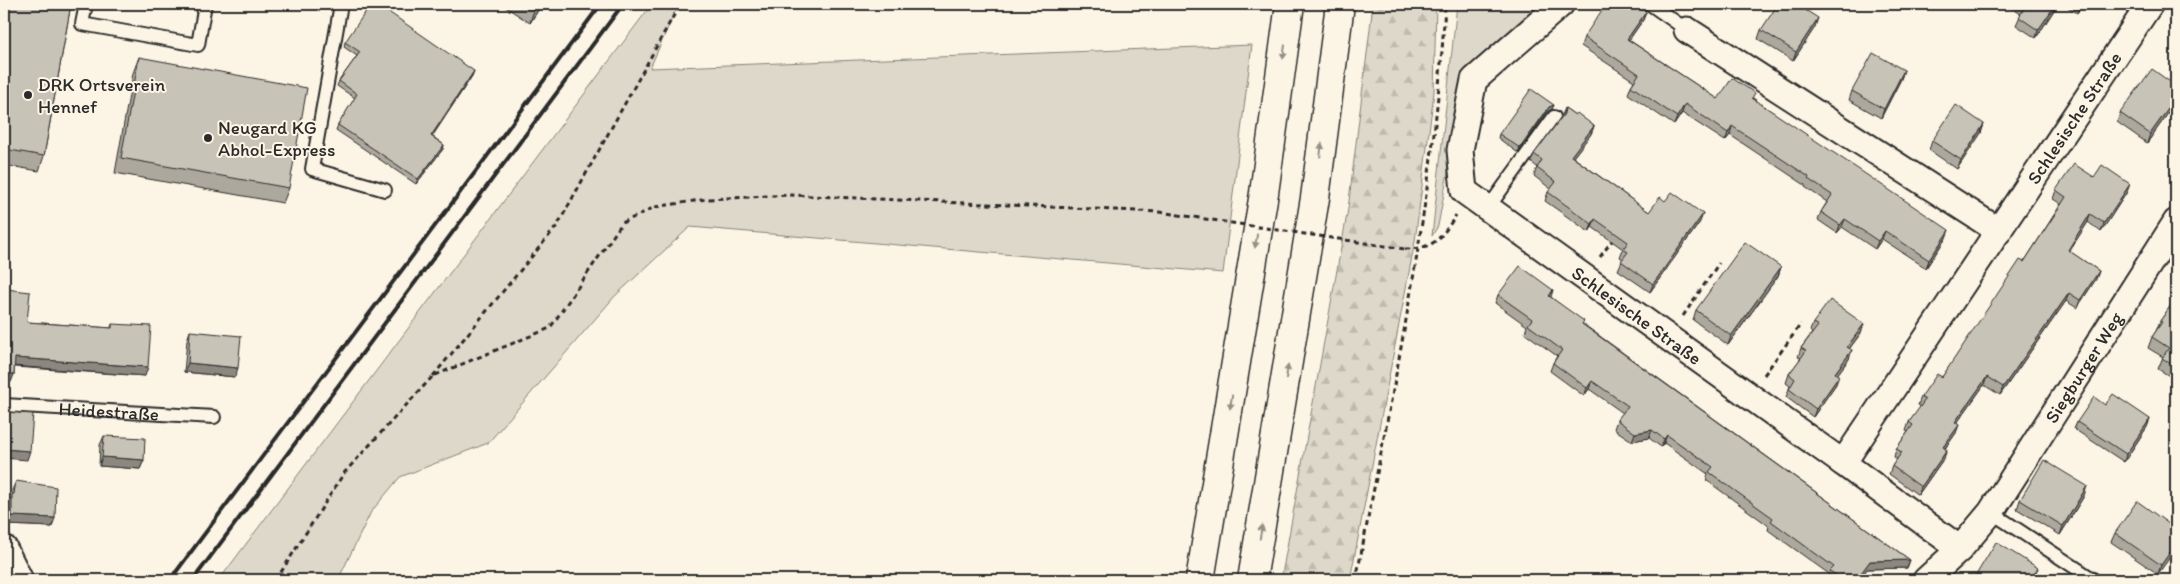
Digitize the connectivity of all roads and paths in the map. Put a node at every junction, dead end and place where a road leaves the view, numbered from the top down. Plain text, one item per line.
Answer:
1 (86, 4) edge
2 (205, 4) edge
3 (341, 4) edge
4 (682, 4) edge
5 (1290, 4) edge
6 (1340, 4) edge
7 (1445, 4) edge
8 (1561, 4) edge
9 (1650, 4) edge
10 (2150, 4) edge
11 (1687, 30) joint
12 (1554, 117) dead end
13 (385, 190) dead end
14 (1464, 191) junction
15 (1488, 208) junction
16 (2176, 222) edge
17 (1620, 230) edge
18 (1999, 231) junction
19 (1419, 249) junction
20 (1719, 263) dead end
21 (1585, 278) junction
22 (1801, 324) dead end
23 (1669, 338) junction
24 (433, 376) junction
25 (1749, 396) junction
26 (4, 405) edge
27 (214, 417) dead end
28 (1843, 463) junction
29 (1991, 512) junction
30 (4, 548) edge
31 (1960, 548) junction
32 (20, 580) edge
33 (276, 580) edge
34 (1200, 580) edge
35 (1252, 580) edge
36 (1356, 580) edge
37 (1926, 580) edge
38 (2094, 580) edge

1 - 2 lane
3 - 13 lane
4 - 24 path
5 -> 34 highway
35 -> 6 highway
7 - 19 path
8 - 14 street
9 - 11 lane
10 - 18 street, Schlesische Straße
11 - 18 street
12 - 15 lane
14 - 15 street, Schlesische Straße
14 - 19 path
15 - 21 street, Schlesische Straße
16 - 29 street, Siegburger Weg
17 - 21 path
18 - 28 street, Schlesische Straße
19 - 24 path, bridge
19 - 36 path
20 - 23 path
21 - 23 street, Schlesische Straße
22 - 25 path
23 - 25 street, Schlesische Straße
24 - 33 path
25 - 28 street, Schlesische Straße
26 - 27 lane, Heidestraße
28 - 31 street, Schlesische Straße
29 - 31 street, Siegburger Weg
29 - 38 lane
30 - 32 street
31 - 37 street, Siegburger Weg

